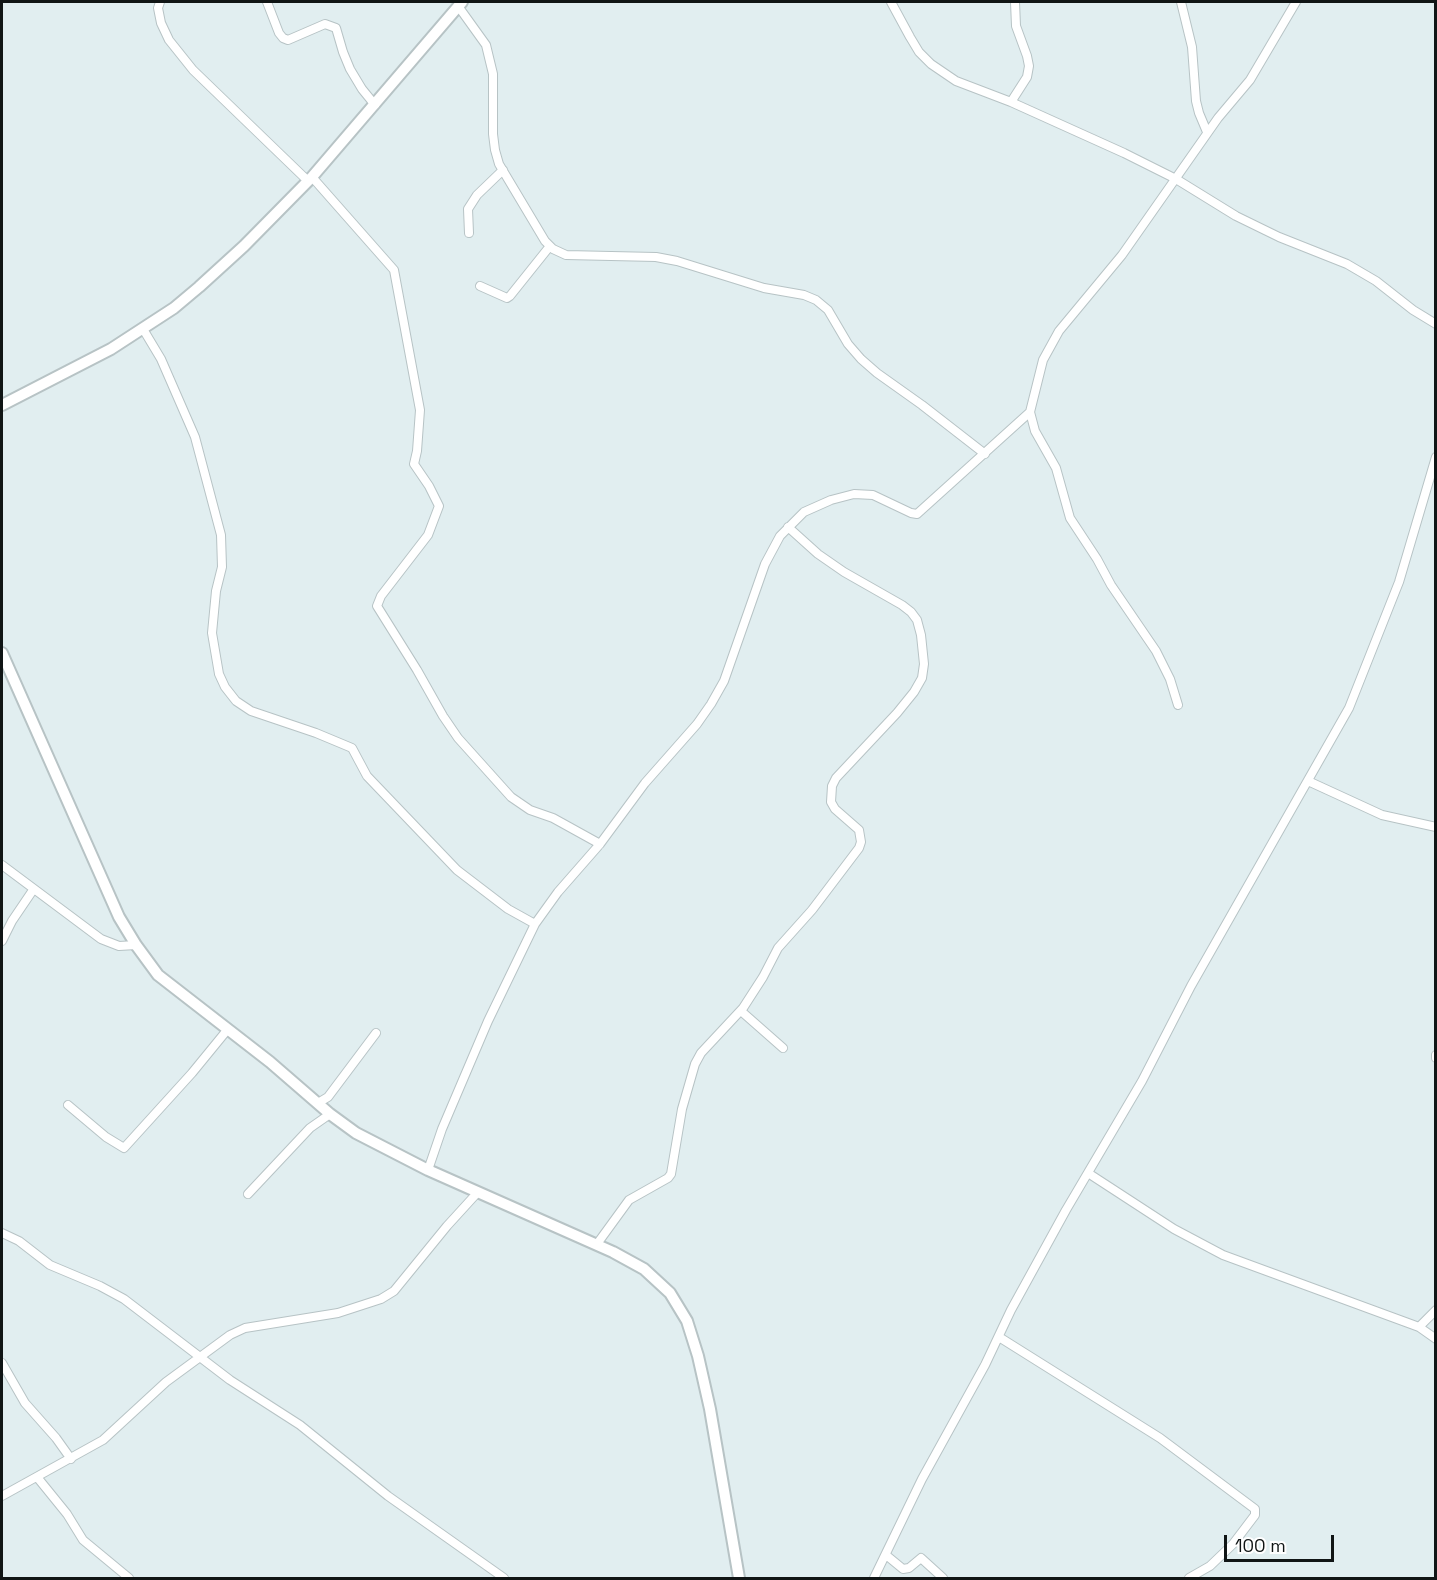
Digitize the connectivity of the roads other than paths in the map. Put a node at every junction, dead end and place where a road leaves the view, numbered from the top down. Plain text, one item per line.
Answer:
1 (160, 2) edge
2 (267, 2) edge
3 (891, 2) edge
4 (1015, 2) edge
5 (1181, 2) edge
6 (1296, 2) edge
7 (460, 4) edge
8 (1011, 102) junction
9 (375, 105) junction
10 (1208, 132) junction
11 (503, 170) junction
12 (310, 179) junction
13 (1176, 179) junction
14 (469, 233) dead end
15 (550, 246) junction
16 (480, 286) dead end
17 (1436, 324) edge
18 (143, 328) junction
19 (2, 405) edge
20 (1030, 412) junction
21 (985, 454) junction
22 (1436, 457) edge
23 (788, 527) junction
24 (2, 653) edge
25 (1178, 705) dead end
26 (1308, 781) junction
27 (1436, 827) edge
28 (600, 844) junction
29 (2, 865) edge
30 (33, 890) junction
31 (535, 924) junction
32 (2, 941) edge
33 (136, 945) junction
34 (741, 1011) junction
35 (228, 1029) junction
36 (376, 1033) dead end
37 (783, 1048) dead end
38 (318, 1103) junction
39 (68, 1105) dead end
40 (330, 1114) junction
41 (428, 1170) junction
42 (1088, 1173) junction
43 (478, 1192) junction
44 (248, 1194) dead end
45 (2, 1233) edge
46 (597, 1244) junction
47 (1436, 1310) edge
48 (1419, 1327) junction
49 (999, 1337) junction
50 (1436, 1340) edge
51 (198, 1357) junction
52 (2, 1363) edge
53 (71, 1459) junction
54 (37, 1477) junction
55 (2, 1496) edge
56 (886, 1555) junction
57 (129, 1578) edge
58 (504, 1578) edge
59 (739, 1578) edge
60 (874, 1578) edge
61 (943, 1578) edge
62 (1189, 1578) edge

1 - 12 street
2 - 9 street
3 - 8 street
4 - 8 street
5 - 10 street
6 - 10 street
7 - 9 main road
7 - 11 street
8 - 13 street
9 - 12 main road
10 - 13 street
11 - 14 street
11 - 15 street
12 - 18 main road
12 - 28 street
13 - 17 street
13 - 20 street
15 - 16 street
15 - 21 street
18 - 19 main road
18 - 31 street
20 - 21 street
20 - 25 street
21 - 23 street
22 - 26 street
23 - 28 street
23 - 34 street
24 - 33 main road
26 - 27 street
26 - 42 street
28 - 31 street
29 - 30 street
30 - 32 street
30 - 33 street
31 - 41 street
33 - 35 main road
34 - 37 street
34 - 46 street
35 - 38 main road
35 - 39 street
36 - 38 street
38 - 40 main road
40 - 41 main road
40 - 44 street
41 - 43 main road
42 - 48 street
42 - 49 street
43 - 46 main road
43 - 51 street
45 - 51 street
46 - 59 main road
47 - 48 street
48 - 50 street
49 - 56 street
49 - 62 street
51 - 53 street
51 - 58 street
52 - 53 street
53 - 54 street
54 - 55 street
54 - 57 street
56 - 60 street
56 - 61 street

